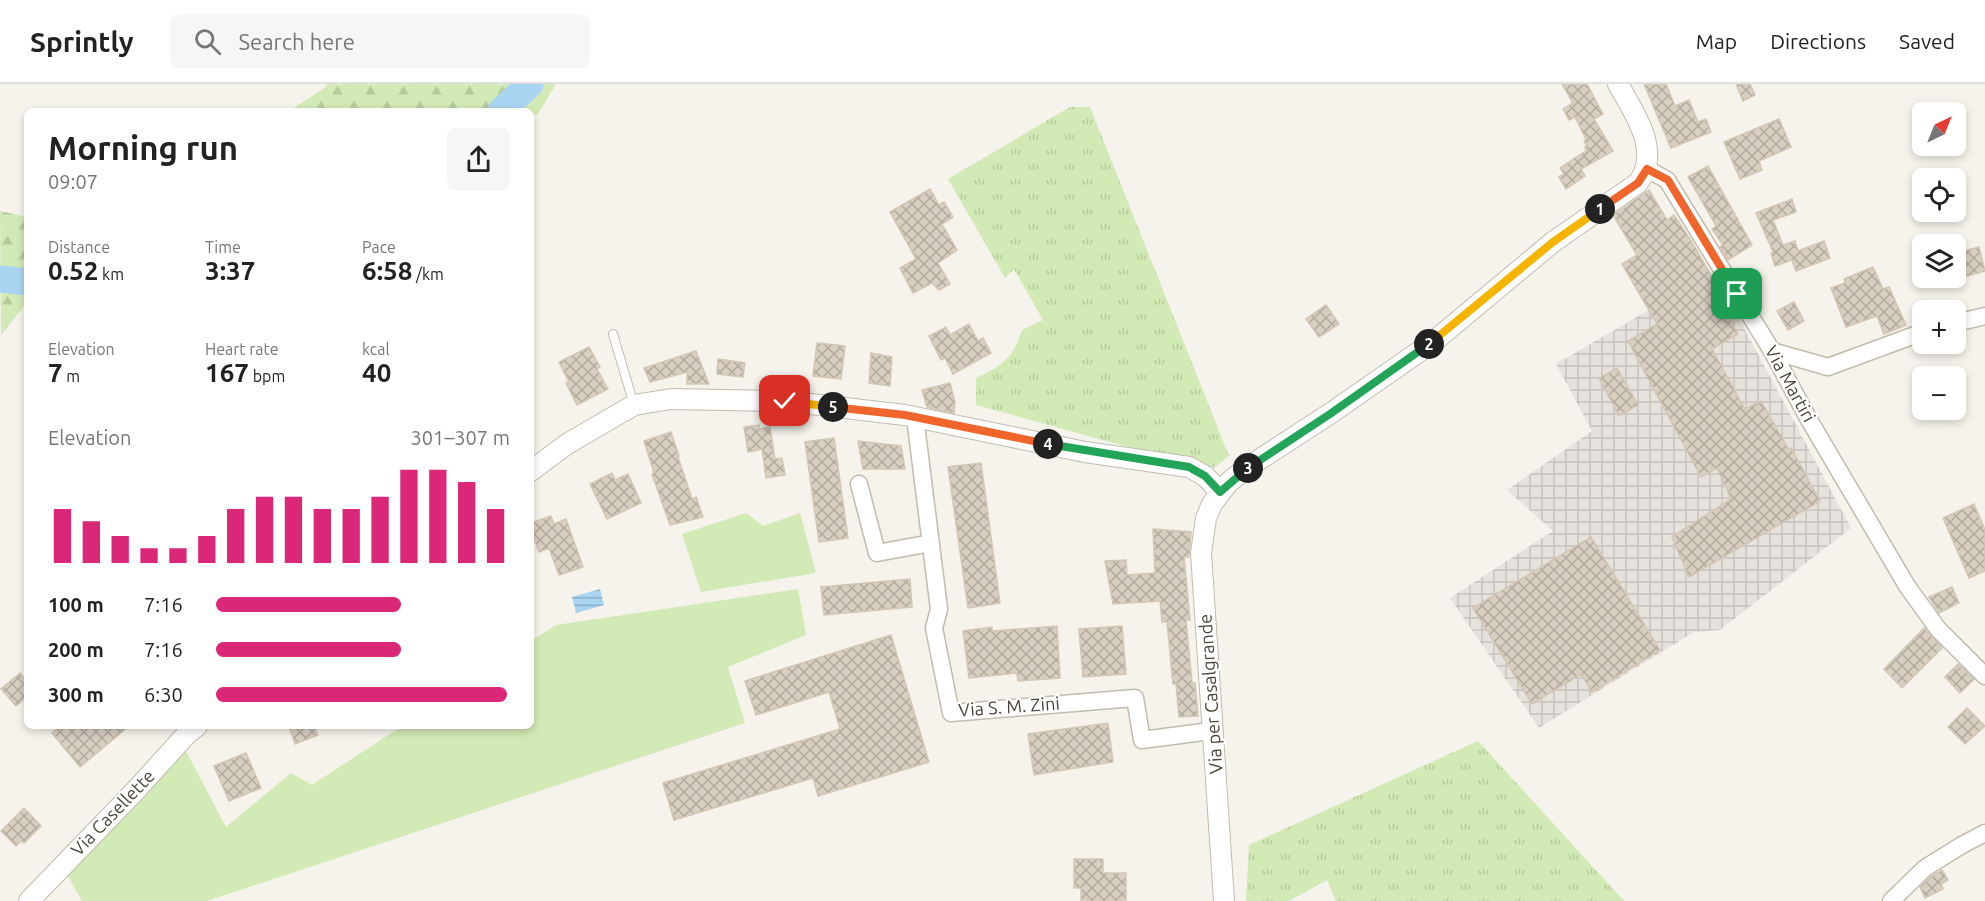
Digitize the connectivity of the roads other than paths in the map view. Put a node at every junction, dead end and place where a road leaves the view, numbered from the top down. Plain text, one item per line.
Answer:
1 (1618, 84) edge
2 (1647, 169) junction
3 (1985, 316) edge
4 (1966, 321) edge
5 (613, 334) dead end
6 (1912, 336) edge
7 (1772, 351) junction
8 (634, 405) junction
9 (915, 417) junction
10 (534, 469) edge
11 (860, 484) dead end
12 (1220, 492) junction
13 (931, 543) junction
14 (1985, 676) edge
15 (193, 729) edge
16 (1203, 732) dead end
17 (1985, 833) edge
18 (29, 901) edge
19 (1224, 901) edge
20 (1891, 901) edge

1 - 2 street
2 - 7 street, Via Martiri
2 - 12 street, Via per Casalgrande
3 - 4 street
5 - 8 lane
6 - 7 street
7 - 14 street, Via Martiri
8 - 9 street
8 - 10 street
9 - 12 street
9 - 13 street, Via S. M. Zini
11 - 13 street
12 - 19 street, Via per Casalgrande
13 - 16 street, Via S. M. Zini
15 - 18 street, Via Casellette
17 - 20 street

